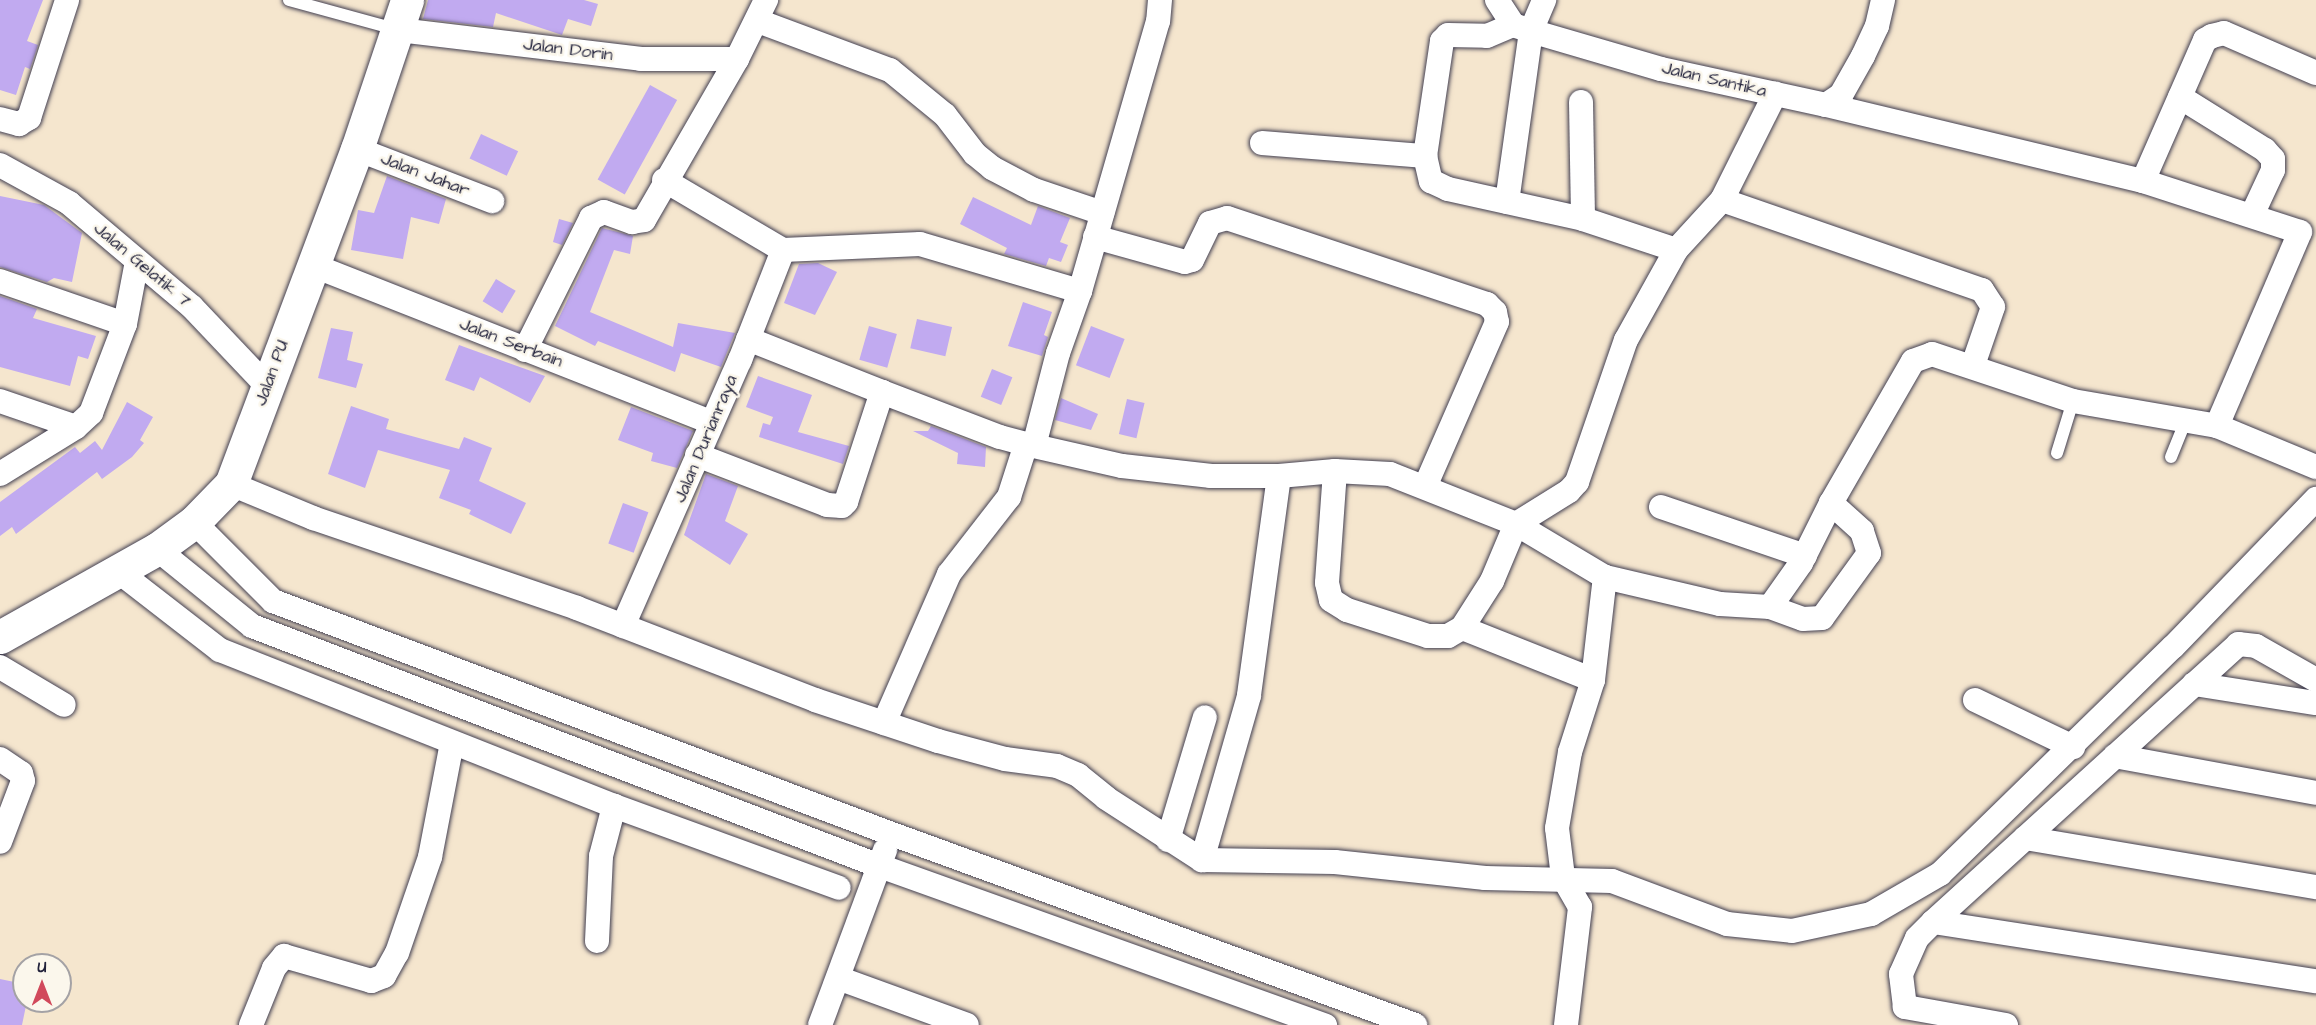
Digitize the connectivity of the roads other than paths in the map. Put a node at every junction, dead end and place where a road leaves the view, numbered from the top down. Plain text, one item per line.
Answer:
1 (66, 0) edge
2 (290, 0) edge
3 (1160, 0) edge
4 (1497, 0) edge
5 (1544, 0) edge
6 (1883, 0) edge
7 (762, 10) edge
8 (403, 15) edge
9 (1522, 28) junction
10 (737, 59) junction
11 (2316, 73) edge
12 (1775, 94) junction
13 (2180, 97) junction
14 (1581, 102) dead end
15 (1826, 105) junction
16 (0, 119) edge
17 (1262, 143) dead end
18 (357, 149) junction
19 (1425, 156) junction
20 (0, 165) edge
21 (664, 180) junction
22 (2143, 182) junction
23 (1722, 200) junction
24 (492, 201) dead end
25 (1507, 202) junction
26 (1102, 213) junction
27 (2252, 215) junction
28 (1583, 219) junction
29 (2308, 234) edge
30 (1095, 237) junction
31 (783, 250) junction
32 (1676, 250) junction
33 (137, 261) junction
34 (312, 266) junction
35 (0, 280) edge
36 (1080, 291) junction
37 (125, 324) junction
38 (748, 339) junction
39 (525, 350) junction
40 (1972, 365) junction
41 (267, 386) junction
42 (882, 392) junction
43 (0, 401) edge
44 (2073, 401) junction
45 (710, 422) junction
46 (2185, 423) junction
47 (2217, 426) junction
48 (76, 427) junction
49 (1030, 445) junction
50 (2057, 453) dead end
51 (697, 455) junction
52 (2171, 457) dead end
53 (2316, 467) edge
54 (1335, 471) junction
55 (0, 474) edge
56 (1279, 476) junction
57 (231, 484) junction
58 (1425, 487) junction
59 (2316, 499) edge
60 (1831, 503) junction
61 (1661, 507) dead end
62 (194, 522) junction
63 (1516, 524) junction
64 (157, 549) junction
65 (1805, 556) junction
66 (118, 571) junction
67 (1605, 577) junction
68 (1770, 607) junction
69 (623, 626) junction
70 (1462, 628) junction
71 (0, 637) edge
72 (0, 668) edge
73 (1593, 680) junction
74 (2316, 680) edge
75 (2194, 684) junction
76 (1975, 700) dead end
77 (2316, 703) edge
78 (64, 705) dead end
79 (1205, 717) dead end
80 (884, 723) junction
81 (452, 743) junction
82 (2073, 747) junction
83 (2115, 756) junction
84 (0, 759) edge
85 (2316, 793) edge
86 (614, 806) junction
87 (892, 834) junction
88 (2025, 838) junction
89 (1168, 840) junction
90 (0, 842) edge
91 (1202, 860) junction
92 (877, 865) junction
93 (1563, 877) junction
94 (2316, 887) edge
95 (839, 888) dead end
96 (1933, 922) junction
97 (597, 941) dead end
98 (838, 978) junction
99 (2316, 981) edge
100 (251, 1025) edge
101 (820, 1025) edge
102 (967, 1025) edge
103 (1325, 1025) edge
104 (1415, 1025) edge
105 (1566, 1025) edge
106 (2006, 1025) edge

1 - 16 street
2 - 8 lane
3 - 26 street
4 - 9 street
5 - 9 street
6 - 15 street
7 - 10 street
7 - 26 street
8 - 10 street, Jalan Dorin
8 - 18 street, Jalan PU
9 - 12 street, Jalan Santika
9 - 19 street
9 - 25 street
10 - 21 street
11 - 13 street
12 - 15 street, Jalan Santika
12 - 23 street
13 - 22 street
13 - 27 street
14 - 28 street
15 - 22 street, Jalan Santika
17 - 19 street
18 - 24 street, Jalan Jahar
18 - 34 street, Jalan PU
19 - 25 street
20 - 33 street, Jalan Gelatik 7
21 - 31 street
21 - 39 street
22 - 27 street, Jalan Santika
23 - 32 street
23 - 40 street
25 - 28 street
26 - 30 street
27 - 29 street, Jalan Santika
28 - 32 street
29 - 47 street
30 - 36 street
30 - 58 street
31 - 36 street
31 - 38 street, Jalan Durianraya
32 - 63 street
33 - 37 street
33 - 41 street, Jalan Gelatik 7
34 - 39 street, Jalan Serbain
34 - 41 street, Jalan PU
35 - 37 street
36 - 49 street
37 - 48 street
38 - 42 street
38 - 45 street, Jalan Durianraya
39 - 45 street, Jalan Serbain
40 - 44 street
40 - 60 street
41 - 57 street, Jalan PU
42 - 49 street
42 - 51 street
43 - 48 street
44 - 46 street
44 - 50 lane
45 - 51 street, Jalan Durianraya
46 - 47 street
46 - 52 lane
47 - 53 street
48 - 55 street
49 - 56 street
49 - 80 street
51 - 69 street, Jalan Durianraya
54 - 56 street
54 - 58 street
54 - 70 street
56 - 91 street
57 - 62 street, Jalan PU
57 - 69 street
58 - 63 street
59 - 82 street
60 - 65 street
60 - 68 street
61 - 65 street
62 - 64 street, Jalan PU
62 - 87 street
63 - 67 street
63 - 70 street
64 - 66 street, Jalan PU
64 - 92 street
65 - 68 street
66 - 71 street, Jalan PU
66 - 81 street
67 - 68 street
67 - 73 street
69 - 80 street
70 - 73 street
72 - 78 street
73 - 93 street
74 - 75 street
75 - 77 street
75 - 83 street
76 - 82 street
79 - 89 street
80 - 89 street
81 - 86 street
81 - 100 street
82 - 93 street
83 - 85 street
83 - 88 street
84 - 90 street
86 - 95 street
86 - 97 street
87 - 92 street
87 - 104 street
88 - 94 street
88 - 96 street
89 - 91 street
91 - 93 street
92 - 98 street
92 - 103 street
93 - 105 street
96 - 99 street
96 - 106 street
98 - 101 street
98 - 102 street

